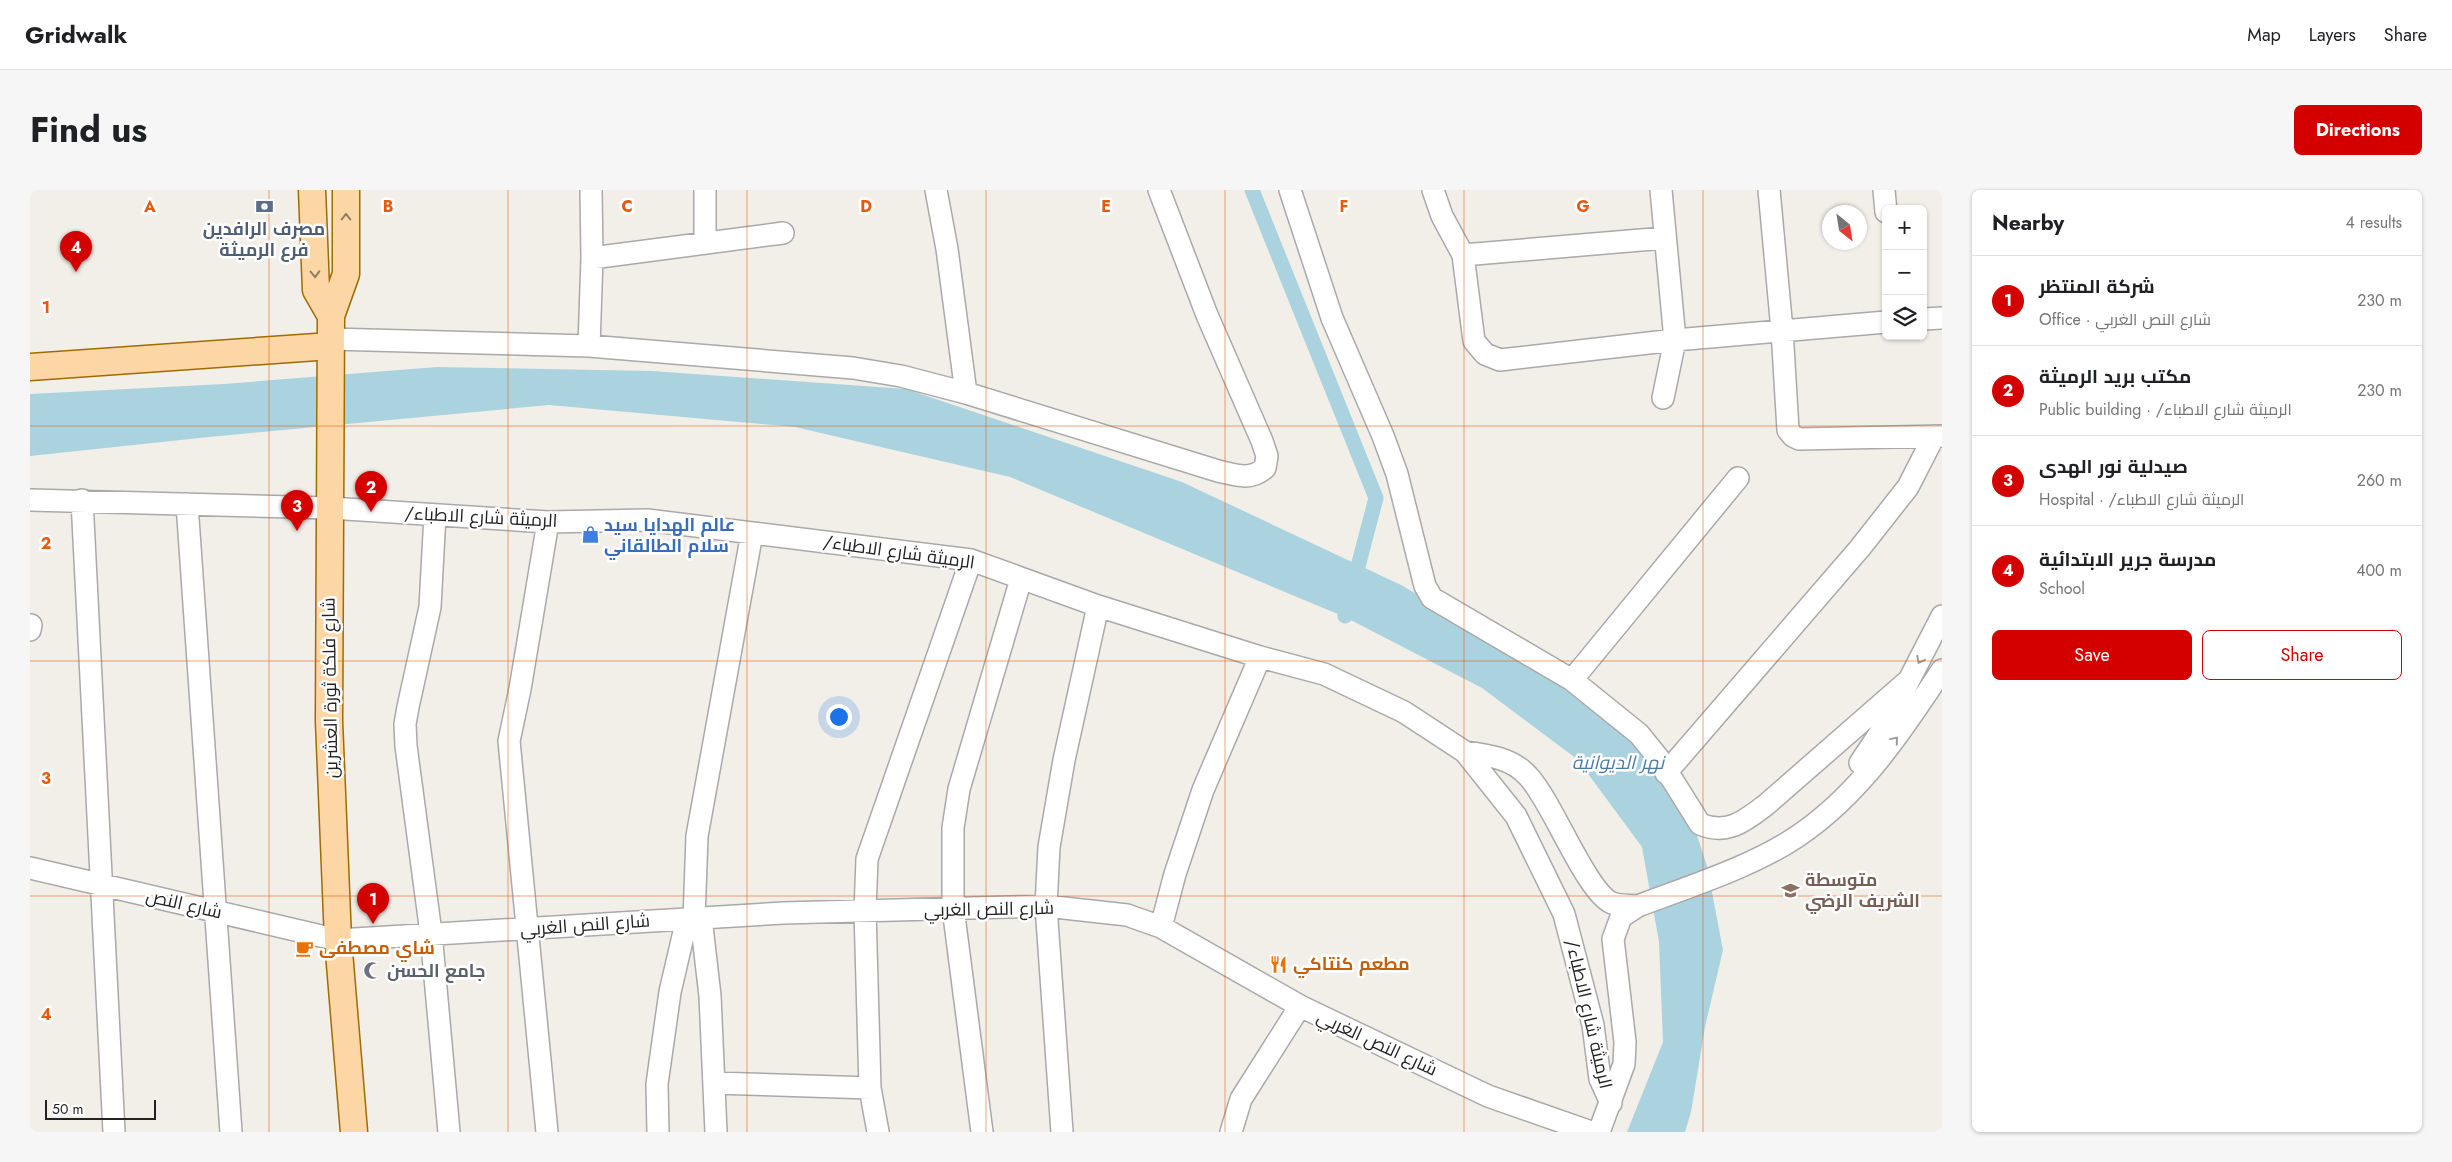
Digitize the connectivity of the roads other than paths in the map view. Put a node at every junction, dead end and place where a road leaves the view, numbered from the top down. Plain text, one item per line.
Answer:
1 (312, 190) edge
2 (346, 190) edge
3 (591, 190) edge
4 (705, 190) edge
5 (936, 190) edge
6 (1159, 190) edge
7 (1290, 190) edge
8 (1433, 190) edge
9 (1661, 190) edge
10 (1769, 190) edge
11 (1884, 190) edge
12 (1885, 205) edge
13 (783, 233) dead end
14 (1665, 238) junction
15 (705, 243) junction
16 (1463, 255) junction
17 (592, 258) junction
18 (1942, 318) edge
19 (1927, 319) edge
20 (1882, 322) edge
21 (1782, 330) junction
22 (331, 340) junction
23 (1675, 340) junction
24 (589, 346) junction
25 (30, 351) edge
26 (185, 356) junction
27 (30, 368) edge
28 (966, 393) junction
29 (1663, 398) dead end
30 (1938, 436) edge
31 (1738, 478) dead end
32 (30, 500) edge
33 (82, 500) junction
34 (187, 504) junction
35 (330, 508) junction
36 (435, 515) junction
37 (548, 522) junction
38 (752, 533) junction
39 (971, 560) junction
40 (1021, 579) junction
41 (1098, 606) junction
42 (1942, 616) edge
43 (1260, 658) junction
44 (1942, 670) edge
45 (1572, 680) junction
46 (1909, 680) junction
47 (1465, 752) junction
48 (1666, 773) junction
49 (1798, 836) junction
50 (30, 868) edge
51 (102, 885) junction
52 (1046, 906) junction
53 (1638, 906) junction
54 (952, 908) junction
55 (214, 911) junction
56 (865, 911) junction
57 (694, 919) junction
58 (1161, 927) junction
59 (529, 930) junction
60 (431, 933) junction
61 (338, 940) junction
62 (1300, 1006) junction
63 (714, 1083) junction
64 (870, 1088) junction
65 (1611, 1103) junction
66 (114, 1132) edge
67 (231, 1132) edge
68 (354, 1132) edge
69 (449, 1132) edge
70 (547, 1132) edge
71 (658, 1132) edge
72 (716, 1132) edge
73 (878, 1132) edge
74 (982, 1132) edge
75 (1062, 1132) edge
76 (1231, 1132) edge
77 (1591, 1132) edge
78 (1599, 1132) edge

1 -> 22 main road
22 -> 2 main road
3 - 17 street
4 - 15 street
5 - 28 street
6 - 28 street
7 - 45 street
8 - 16 street
9 - 14 street
10 - 21 street
11 - 12 street
13 - 15 street
14 - 16 street
14 - 23 street
15 - 17 street
16 - 23 street
17 - 24 street
18 - 19 street
20 - 21 street
21 - 23 street
21 - 30 street
22 - 24 street
22 - 26 main road
22 - 35 main road, شارع فلكة ثورة العشرين
23 - 29 street
24 - 28 street
25 - 26 main road
26 - 27 main road
30 - 48 street
31 - 45 street
32 - 33 street, /الرميثة شارع الاطباء
33 - 34 street, /الرميثة شارع الاطباء
33 - 51 street
34 - 35 street, /الرميثة شارع الاطباء
34 - 55 street
35 - 36 street, /الرميثة شارع الاطباء
35 - 61 main road, شارع فلكة ثورة العشرين
36 - 37 street, /الرميثة شارع الاطباء
36 - 60 street
37 - 38 street, /الرميثة شارع الاطباء
37 - 59 street
38 - 39 street, /الرميثة شارع الاطباء
38 - 57 street
39 - 40 street, /الرميثة شارع الاطباء
39 - 56 street
40 - 41 street, /الرميثة شارع الاطباء
40 - 54 street
41 - 43 street, /الرميثة شارع الاطباء
41 - 52 street
42 -> 46 street
43 - 47 street, /الرميثة شارع الاطباء
43 - 58 street
49 -> 44 street
45 - 48 street
46 - 48 street
46 - 49 street
47 - 53 street
47 - 65 street, /الرميثة شارع الاطباء
49 - 53 street
50 - 51 street, شارع النص
51 - 55 street, شارع النص
51 - 66 street
52 - 54 street, شارع النص الغربي
52 - 58 street, شارع النص الغربي
52 - 75 street
53 - 65 street
54 - 56 street, شارع النص الغربي
54 - 74 street
55 - 61 street, شارع النص
55 - 67 street
56 - 57 street, شارع النص الغربي
56 - 64 street
57 - 59 street, شارع النص الغربي
57 - 63 street
57 - 71 street
58 - 62 street, شارع النص الغربي
59 - 60 street, شارع النص الغربي
59 - 70 street
60 - 61 street, شارع النص الغربي
60 - 69 street
61 - 68 main road, شارع فلكة ثورة العشرين
62 - 76 street
62 - 77 street, شارع النص الغربي
63 - 64 street
63 - 72 street
64 - 73 street
65 - 78 street

